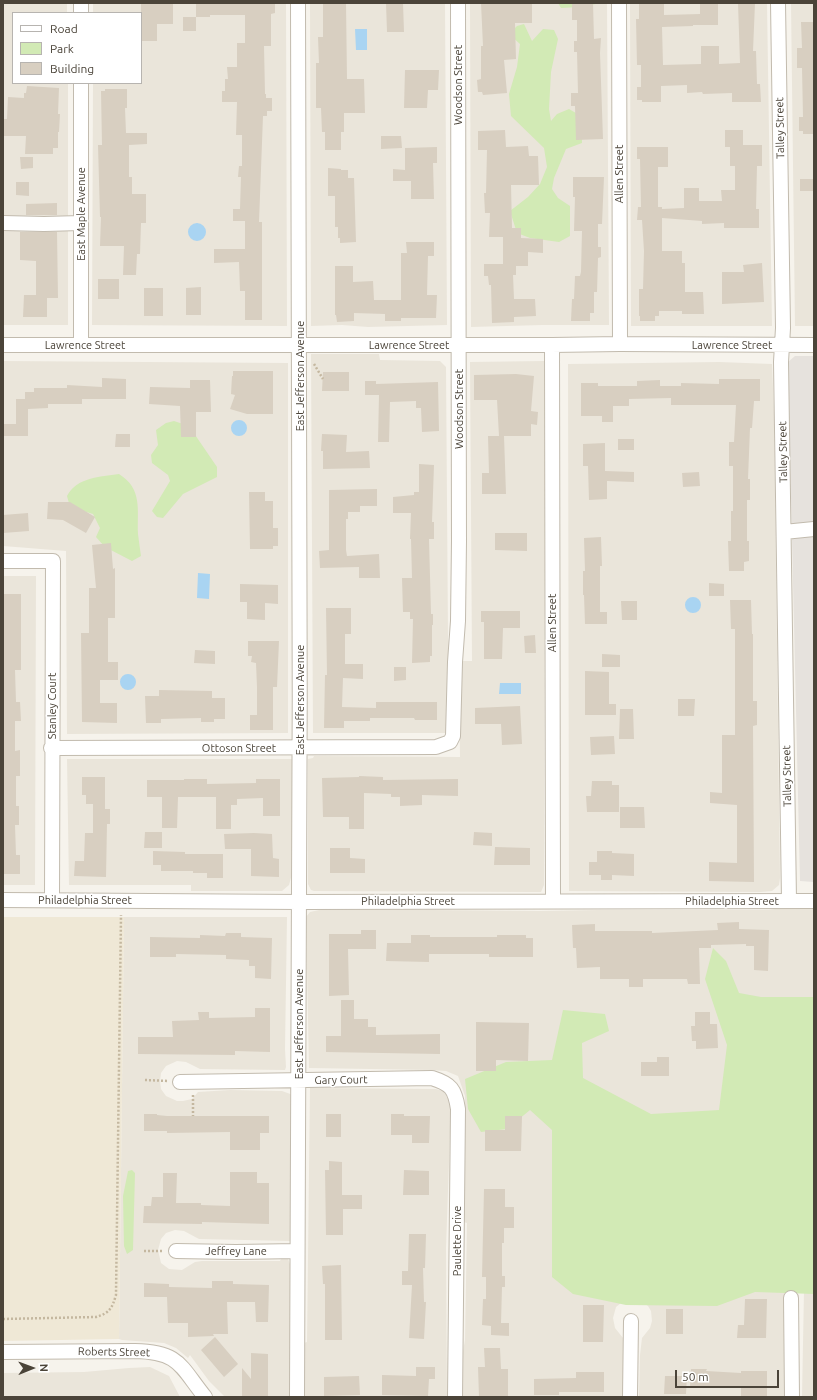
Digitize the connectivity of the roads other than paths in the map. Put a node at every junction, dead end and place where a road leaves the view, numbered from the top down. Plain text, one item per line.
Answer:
1 (298, 3) edge
2 (458, 3) edge
3 (619, 3) edge
4 (778, 3) edge
5 (81, 84) edge
6 (3, 223) edge
7 (81, 223) junction
8 (620, 344) junction
9 (3, 345) edge
10 (81, 345) junction
11 (300, 345) junction
12 (459, 345) junction
13 (552, 345) junction
14 (782, 345) junction
15 (814, 345) edge
16 (814, 529) edge
17 (784, 532) junction
18 (3, 561) edge
19 (450, 742) joint
20 (51, 748) junction
21 (300, 748) junction
22 (3, 900) edge
23 (52, 900) junction
24 (789, 900) junction
25 (553, 901) junction
26 (814, 901) edge
27 (299, 902) junction
28 (299, 1081) junction
29 (180, 1082) road end
30 (451, 1087) joint
31 (176, 1251) dead end
32 (297, 1251) junction
33 (791, 1298) dead end
34 (630, 1321) dead end
35 (3, 1352) edge
36 (205, 1397) edge
37 (297, 1397) edge
38 (456, 1397) edge
39 (630, 1397) edge
40 (792, 1397) edge

1 - 11 street, East Jefferson Avenue
2 - 12 street, Woodson Street
3 - 8 street, Allen Street
4 - 14 street, Talley Street
5 - 7 street, East Maple Avenue
6 - 7 street
7 - 10 street, East Maple Avenue
8 - 13 street, Lawrence Street
8 - 14 street, Lawrence Street
9 - 10 street, Lawrence Street
10 - 11 street, Lawrence Street
11 - 12 street, Lawrence Street
11 - 21 street, East Jefferson Avenue
12 - 13 street, Lawrence Street
12 - 19 street, Woodson Street
13 - 25 street, Allen Street
14 - 15 street, Lawrence Street
14 - 17 street, Talley Street
16 - 17 street
17 - 24 street, Talley Street
18 - 20 street, Stanley Court
19 - 21 street, Ottoson Street
20 - 21 street, Ottoson Street
20 - 23 street, Stanley Court
21 - 27 street, East Jefferson Avenue
22 - 23 street, Philadelphia Street
23 - 27 street, Philadelphia Street
24 - 25 street, Philadelphia Street
24 - 26 street, Philadelphia Street
25 - 27 street, Philadelphia Street
27 - 28 street, East Jefferson Avenue
28 - 29 street, Gary Court
28 - 30 street, Gary Court
28 - 32 street, East Jefferson Avenue
30 - 38 street, Paulette Drive
31 - 32 street, Jeffrey Lane
32 - 37 street, East Jefferson Avenue
33 - 40 street
34 - 39 street
35 - 36 street, Roberts Street

